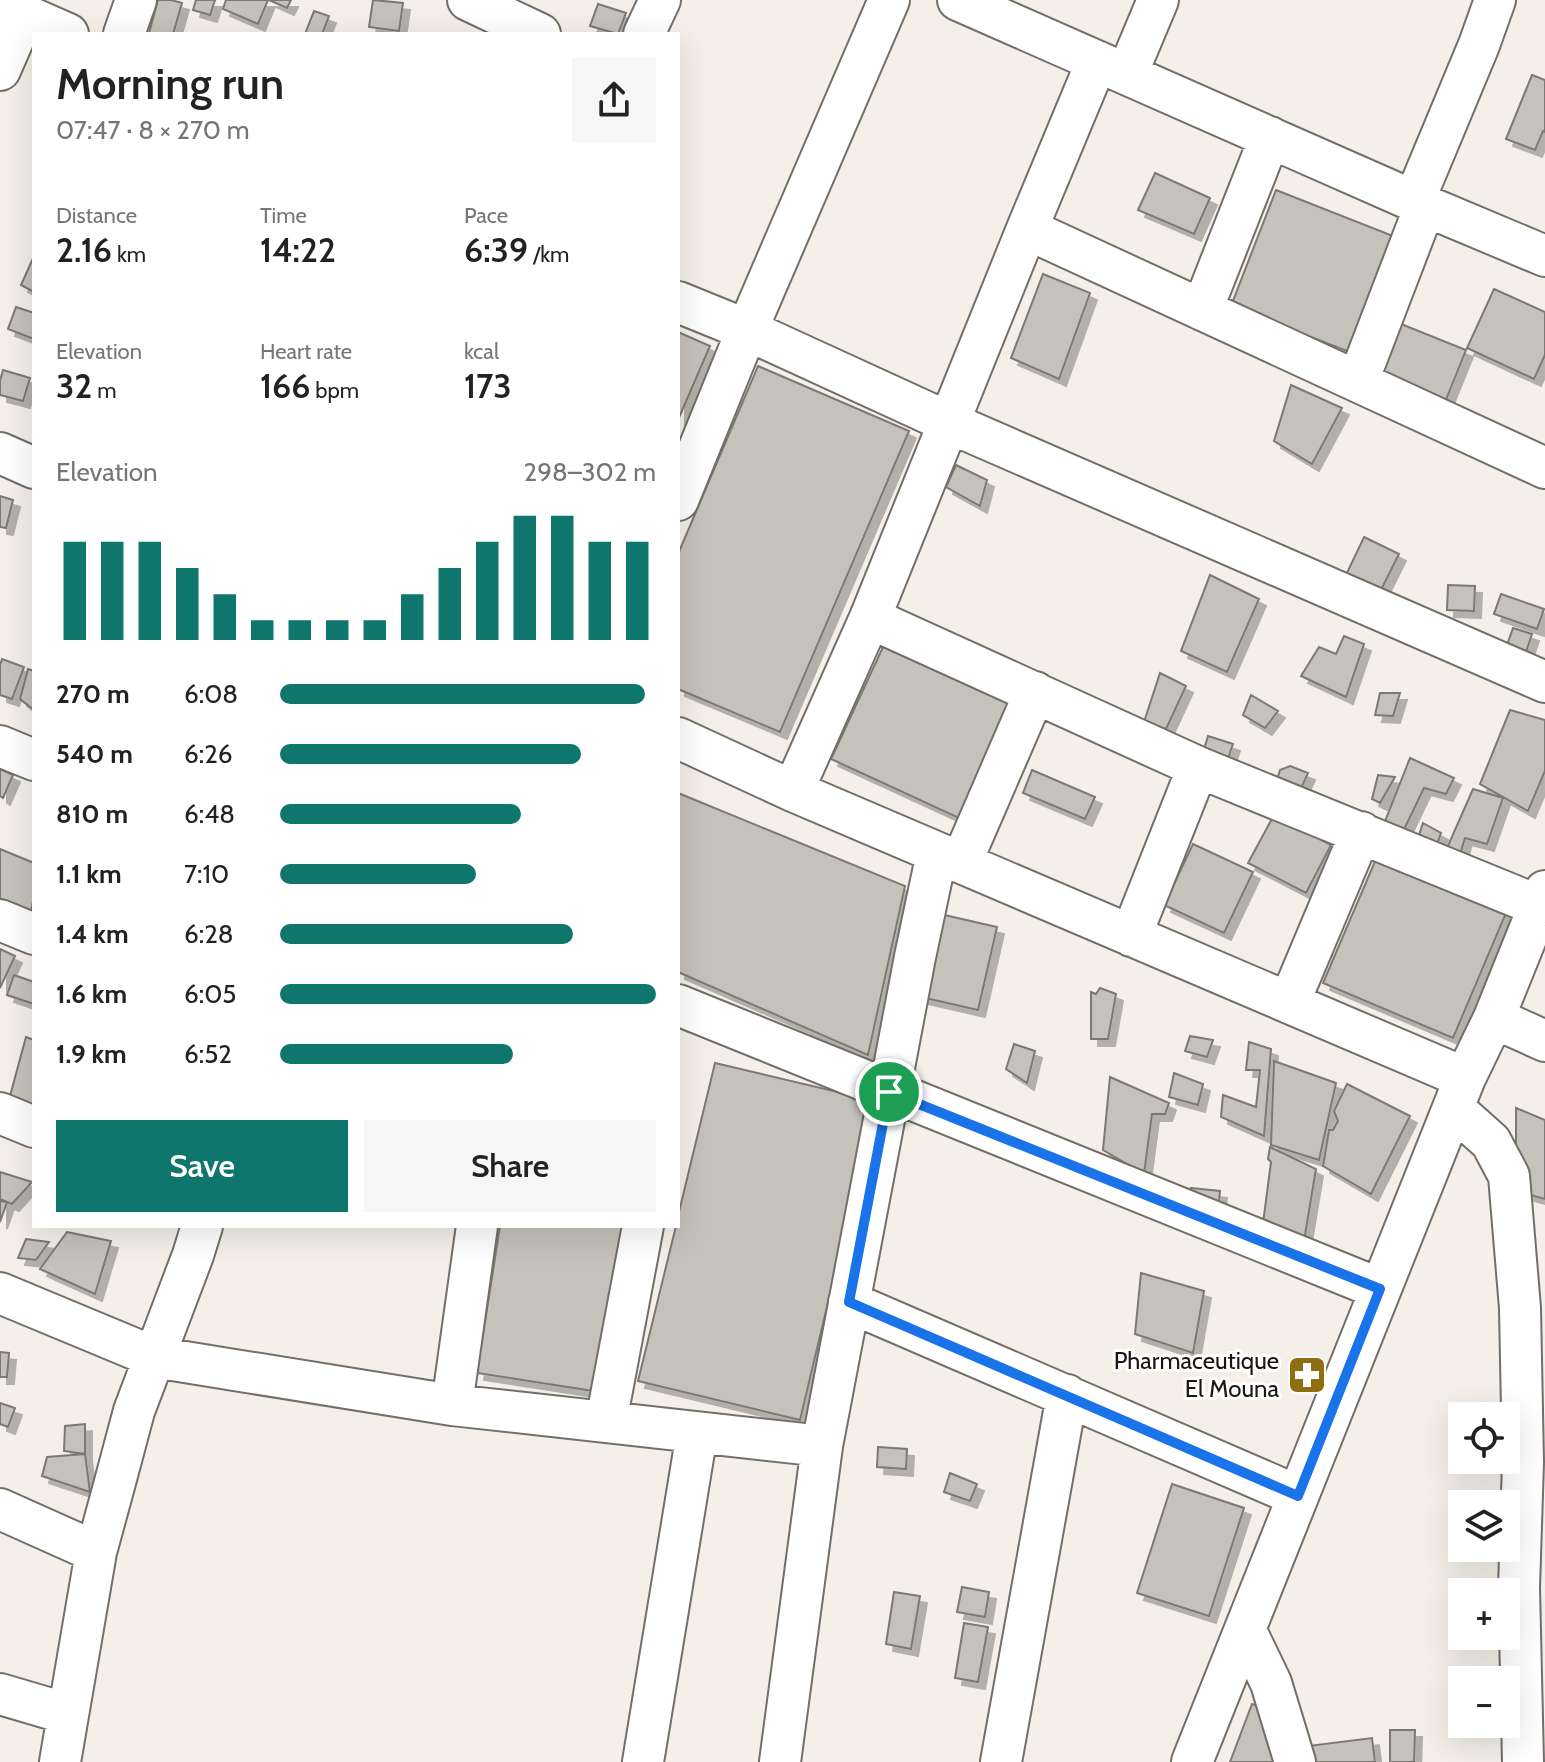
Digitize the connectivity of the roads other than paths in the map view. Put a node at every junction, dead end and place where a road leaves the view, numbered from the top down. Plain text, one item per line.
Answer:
1 (136, 0) edge
2 (468, 0) edge
3 (660, 0) edge
4 (889, 0) edge
5 (958, 0) edge
6 (1158, 0) edge
7 (1495, 0) edge
8 (12, 9) edge
9 (64, 32) edge
10 (125, 32) edge
11 (536, 32) edge
12 (645, 32) edge
13 (1112, 68) junction
14 (0, 70) edge
15 (1270, 137) junction
16 (1420, 203) junction
17 (1027, 229) junction
18 (1545, 256) edge
19 (680, 303) edge
20 (1202, 310) junction
21 (747, 330) junction
22 (1358, 381) junction
23 (950, 423) junction
24 (0, 453) edge
25 (32, 467) edge
26 (1545, 468) edge
27 (680, 495) edge
28 (870, 618) junction
29 (1545, 682) edge
30 (1035, 692) junction
31 (680, 739) edge
32 (0, 746) edge
33 (32, 759) edge
34 (1198, 767) junction
35 (793, 791) junction
36 (1361, 832) junction
37 (949, 858) junction
38 (1542, 899) edge
39 (0, 920) edge
40 (32, 933) edge
41 (1131, 936) junction
42 (1289, 1003) junction
43 (680, 1018) edge
44 (1494, 1018) junction
45 (1545, 1041) edge
46 (889, 1092) junction
47 (1459, 1093) junction
48 (0, 1113) edge
49 (32, 1126) edge
50 (201, 1228) edge
51 (477, 1228) edge
52 (643, 1228) edge
53 (1529, 1233) edge
54 (1380, 1289) junction
55 (0, 1293) edge
56 (849, 1302) junction
57 (154, 1357) junction
58 (1067, 1395) junction
59 (452, 1405) junction
60 (1533, 1405) edge
61 (606, 1422) junction
62 (697, 1433) junction
63 (822, 1446) junction
64 (1534, 1471) edge
65 (1298, 1496) junction
66 (0, 1509) edge
67 (96, 1552) junction
68 (1245, 1629) junction
69 (0, 1694) edge
70 (68, 1714) junction
71 (60, 1762) edge
72 (643, 1762) edge
73 (780, 1762) edge
74 (1001, 1762) edge
75 (1192, 1762) edge
76 (1295, 1762) edge
77 (1523, 1762) edge

1 - 10 street
2 - 11 street
3 - 12 street
4 - 21 street
5 - 13 street
6 - 13 street
7 - 16 street
8 - 9 street
8 - 14 street
13 - 15 street
13 - 17 street
15 - 16 street
15 - 20 street
16 - 18 street
16 - 22 street
17 - 20 street
17 - 23 street
19 - 21 street
20 - 22 street
21 - 23 street
21 - 27 street
22 - 26 street
23 - 28 street
23 - 29 street
24 - 25 street
28 - 30 street
28 - 35 street
30 - 34 street
30 - 37 street
31 - 35 street
32 - 33 street
34 - 36 street
34 - 41 street
35 - 37 street
36 - 38 street
36 - 42 street
37 - 41 street
37 - 46 street
38 - 44 street
39 - 40 street
41 - 42 street
42 - 47 street
43 - 46 street
44 - 45 street
44 - 47 street
46 - 54 street
46 - 56 street
47 - 53 street
47 - 54 street
48 - 49 street
50 - 57 street
51 - 59 street
52 - 61 street
53 - 60 street
54 - 65 street
55 - 57 street
56 - 58 street
56 - 63 street
57 - 59 street
57 - 67 street
58 - 65 street
58 - 74 street
59 - 61 street
60 - 64 street
61 - 62 street
62 - 63 street
62 - 72 street
63 - 73 street
64 - 77 street
65 - 68 street
66 - 67 street
67 - 70 street
68 - 75 street
68 - 76 street
69 - 70 street
70 - 71 street

